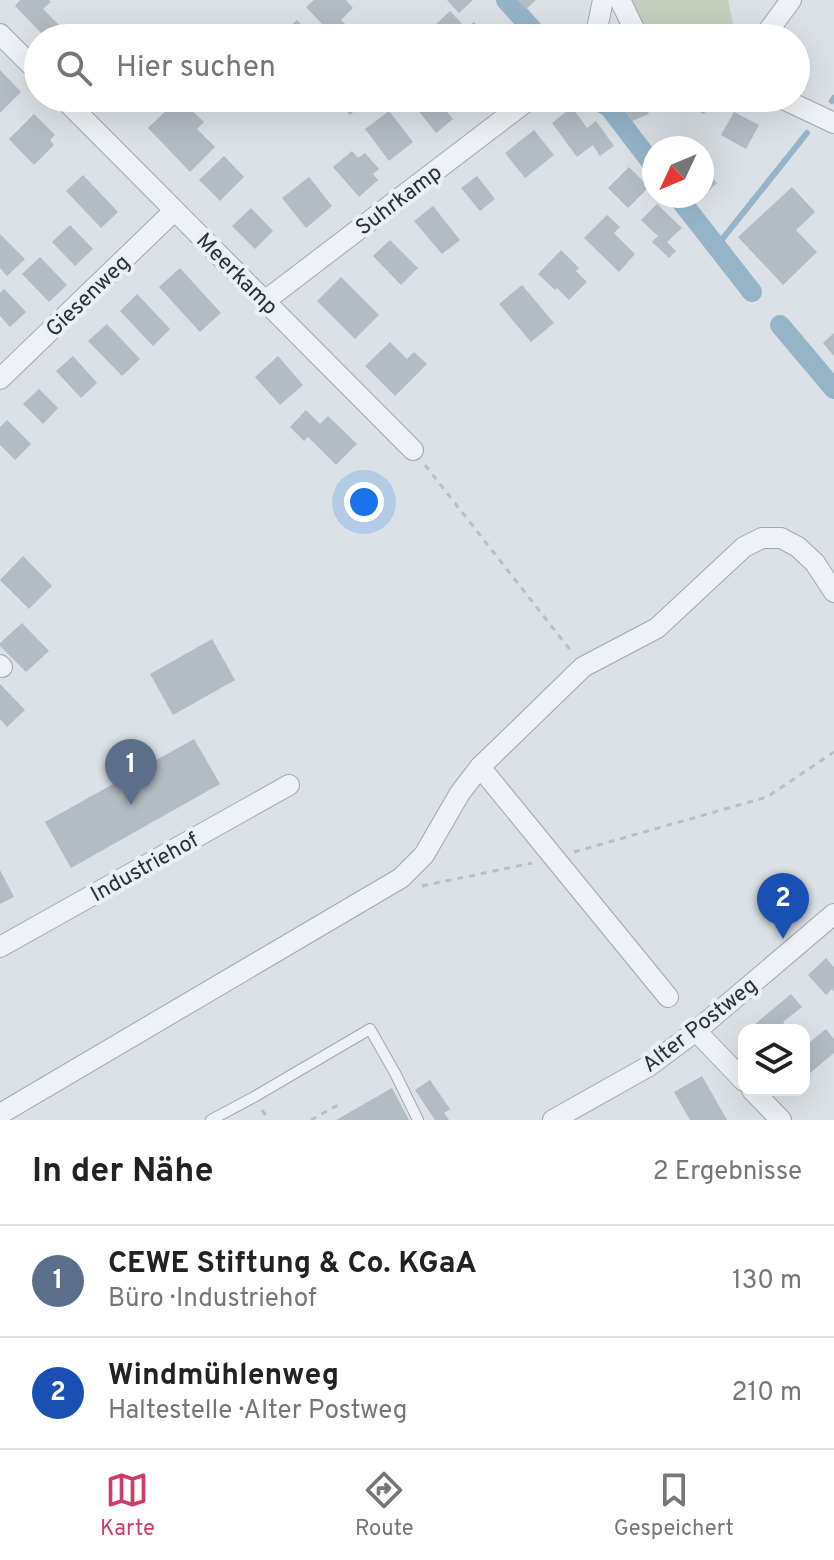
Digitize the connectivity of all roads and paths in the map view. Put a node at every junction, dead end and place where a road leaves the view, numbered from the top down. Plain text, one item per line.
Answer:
1 (603, 0) edge
2 (620, 0) edge
3 (791, 0) edge
4 (598, 24) edge
5 (632, 24) edge
6 (773, 24) edge
7 (0, 34) edge
8 (24, 58) edge
9 (77, 112) edge
10 (513, 112) edge
11 (810, 112) edge
12 (834, 123) edge
13 (174, 211) junction
14 (266, 300) junction
15 (0, 379) edge
16 (413, 450) joint
17 (834, 592) edge
18 (583, 667) junction
19 (834, 752) edge
20 (480, 767) junction
21 (289, 785) dead end
22 (555, 858) junction
23 (414, 888) dead end
24 (834, 914) edge
25 (0, 947) edge
26 (668, 997) dead end
27 (696, 1031) junction
28 (738, 1075) edge
29 (758, 1096) edge
30 (338, 1105) dead end
31 (0, 1114) edge
32 (575, 1114) edge
33 (211, 1120) edge
34 (311, 1120) edge
35 (418, 1120) edge
36 (553, 1120) edge
37 (781, 1120) edge

1 - 4 street
2 - 5 street
3 - 6 street
7 - 8 street
9 - 13 street, Meerkamp
10 - 14 street, Suhrkamp
11 - 12 street
13 - 14 street, Meerkamp
13 - 15 street, Giesenweg
14 - 16 street, Meerkamp
16 - 18 path
17 - 18 street
18 - 20 street
19 - 22 path
20 - 22 street
20 - 31 street
21 - 25 street, Industriehof
22 - 23 path
22 - 26 street
24 - 27 street, Alter Postweg
27 - 28 street
27 - 32 street, Alter Postweg
29 - 37 street
30 - 34 path
32 - 36 street, Alter Postweg
33 - 35 lane

